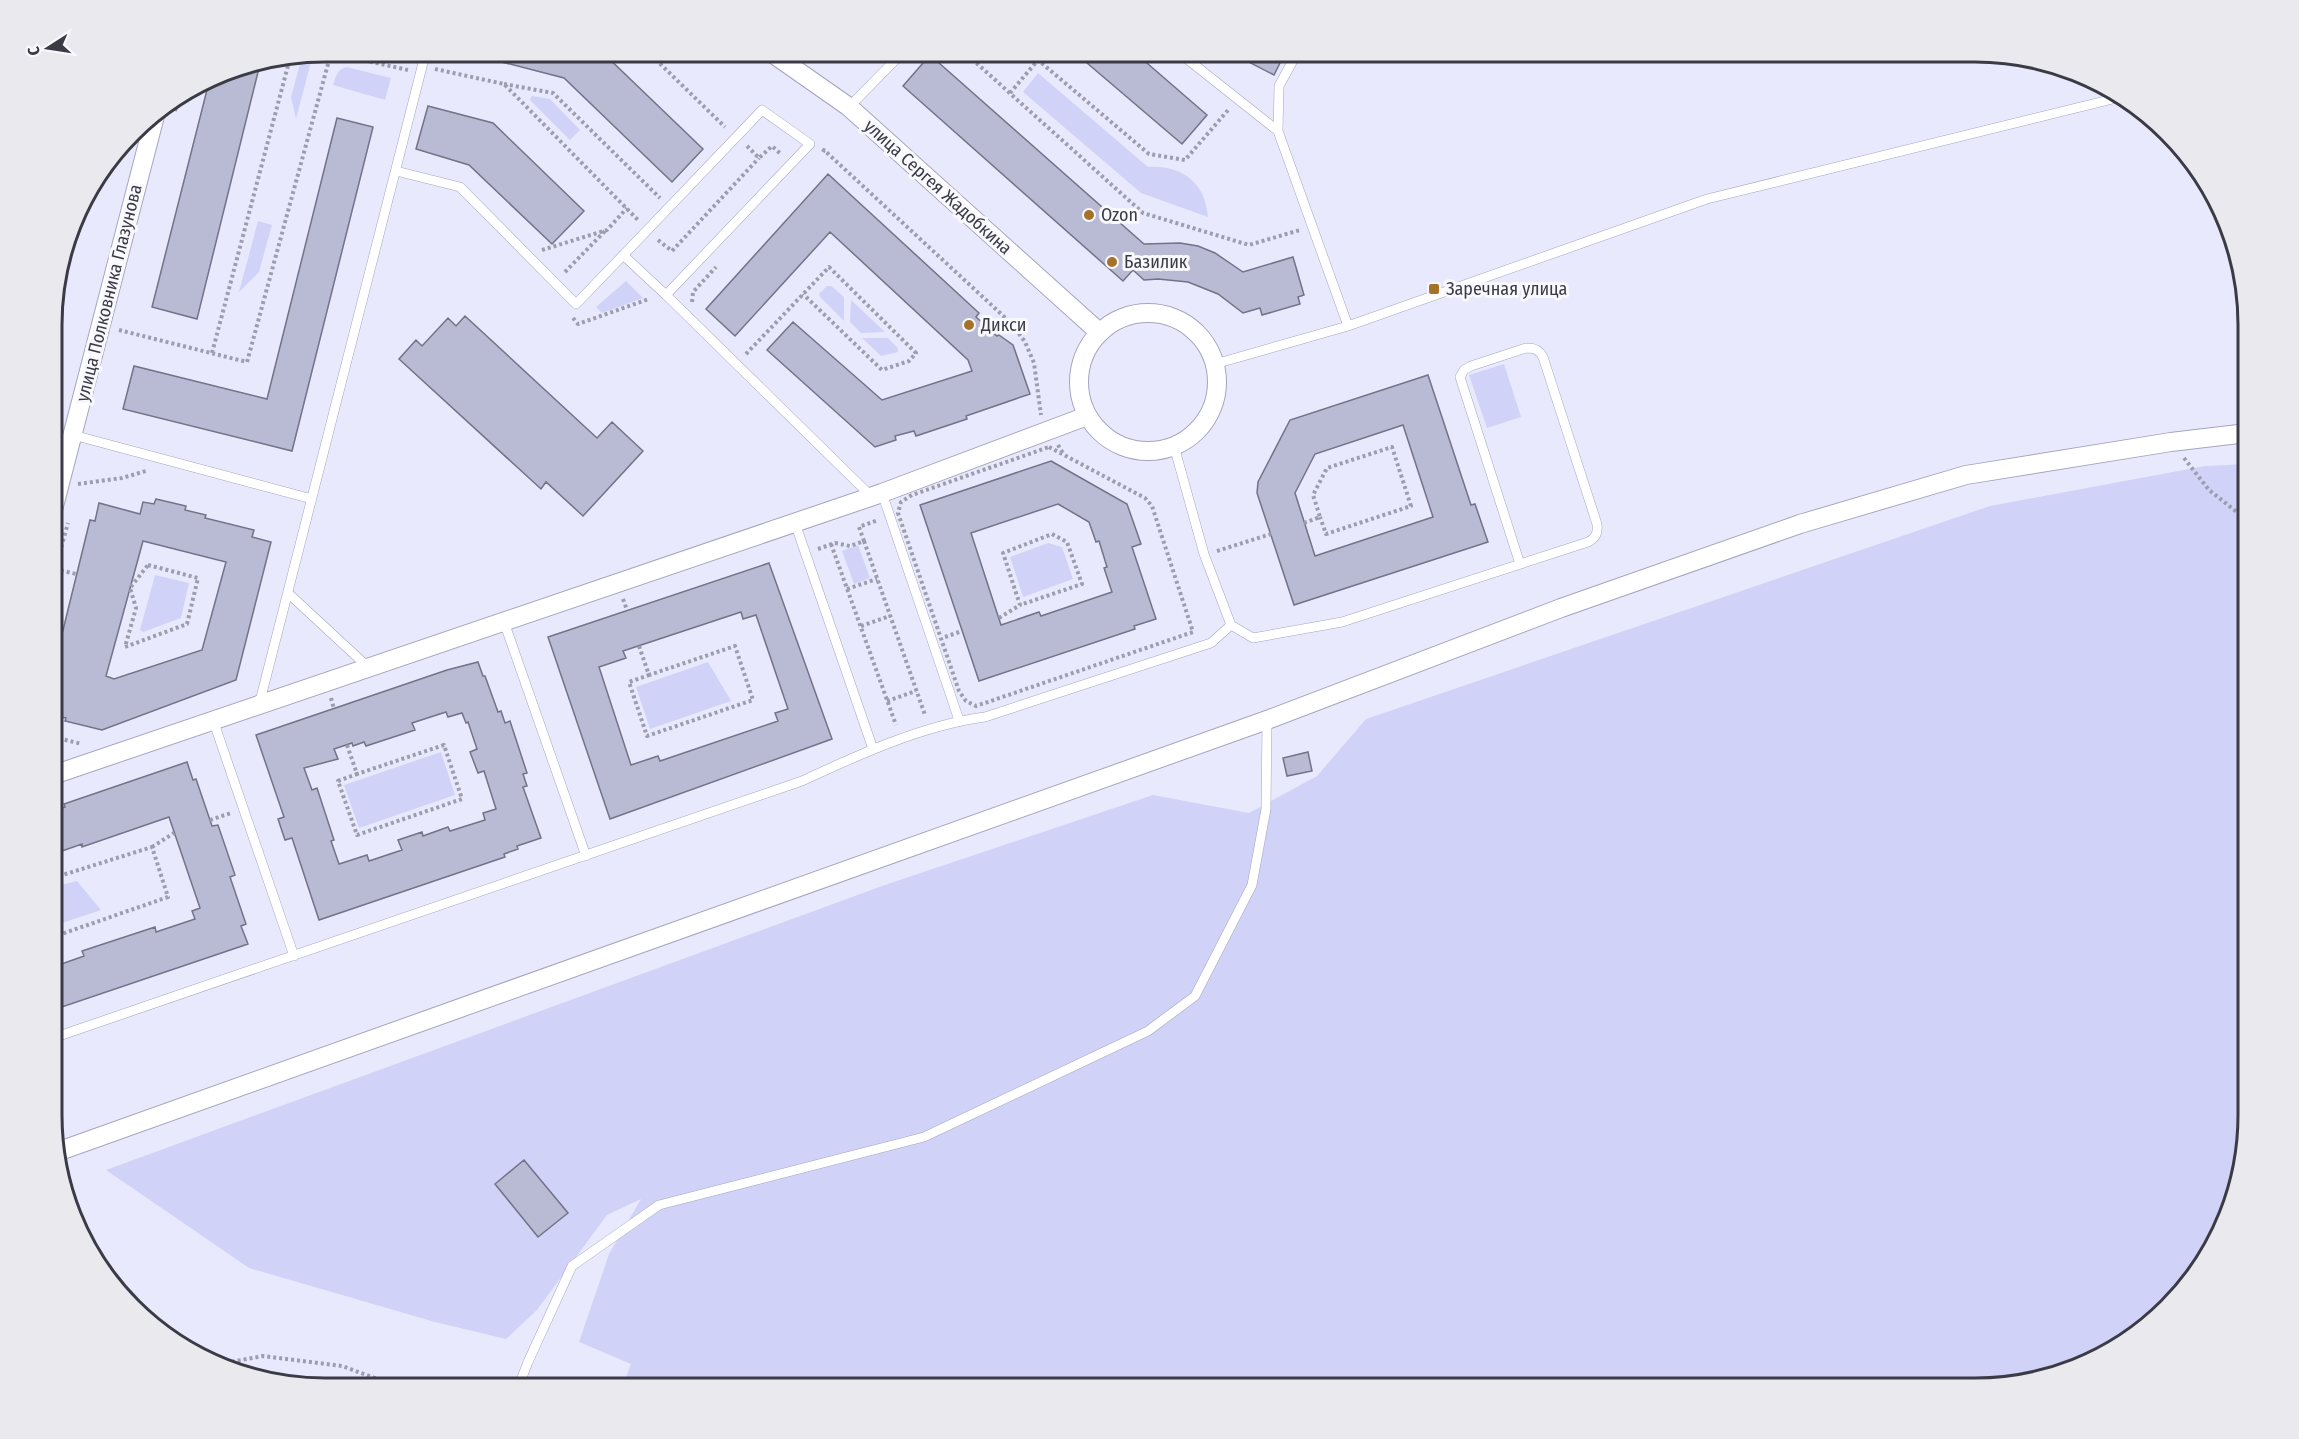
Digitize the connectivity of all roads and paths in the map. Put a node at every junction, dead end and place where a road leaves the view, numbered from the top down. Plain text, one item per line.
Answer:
1 (328, 62) edge
2 (374, 62) edge
3 (423, 62) edge
4 (437, 62) edge
5 (785, 62) edge
6 (893, 62) edge
7 (975, 62) edge
8 (1036, 62) edge
9 (1040, 62) edge
10 (1191, 62) edge
11 (1292, 62) edge
12 (288, 64) edge
13 (435, 69) junction
14 (408, 70) dead end
15 (433, 79) dead end
16 (504, 84) junction
17 (1010, 93) junction
18 (1237, 99) junction
19 (2110, 100) edge
20 (177, 107) edge
21 (849, 107) junction
22 (173, 120) dead end
23 (152, 126) edge
24 (1278, 131) junction
25 (754, 138) dead end
26 (818, 157) dead end
27 (795, 160) junction
28 (396, 171) junction
29 (660, 199) dead end
30 (627, 208) junction
31 (639, 221) dead end
32 (1312, 226) junction
33 (607, 230) junction
34 (672, 251) dead end
35 (538, 252) dead end
36 (623, 255) junction
37 (676, 256) dead end
38 (717, 266) dead end
39 (680, 281) junction
40 (555, 283) junction
41 (803, 294) junction
42 (666, 295) junction
43 (652, 298) dead end
44 (692, 302) junction
45 (694, 309) dead end
46 (681, 310) junction
47 (570, 315) dead end
48 (121, 320) dead end
49 (1348, 326) junction
50 (118, 330) junction
51 (1099, 332) junction
52 (116, 340) dead end
53 (212, 353) junction
54 (743, 357) dead end
55 (1215, 364) junction
56 (1088, 416) junction
57 (1049, 430) junction
58 (2238, 434) edge
59 (73, 435) junction
60 (2171, 442) junction
61 (1174, 446) junction
62 (1064, 455) junction
63 (150, 470) dead end
64 (909, 489) junction
65 (75, 494) dead end
66 (877, 495) junction
67 (312, 499) junction
68 (62, 513) edge
69 (2238, 513) edge
70 (894, 514) junction
71 (1320, 517) junction
72 (795, 523) junction
73 (1304, 523) dead end
74 (1270, 534) dead end
75 (864, 541) junction
76 (831, 544) junction
77 (803, 545) junction
78 (1204, 554) junction
79 (1520, 564) junction
80 (62, 571) edge
81 (76, 574) dead end
82 (877, 579) junction
83 (130, 588) joint
84 (847, 589) junction
85 (288, 593) junction
86 (1020, 605) junction
87 (890, 616) junction
88 (999, 618) dead end
89 (504, 622) junction
90 (1231, 625) junction
91 (861, 626) junction
92 (962, 631) dead end
93 (941, 638) junction
94 (639, 646) dead end
95 (369, 668) junction
96 (649, 675) junction
97 (916, 691) junction
98 (342, 693) dead end
99 (887, 701) junction
100 (966, 701) junction
101 (259, 705) junction
102 (954, 705) junction
103 (334, 709) dead end
104 (925, 716) junction
105 (915, 719) dead end
106 (213, 720) junction
107 (960, 720) junction
108 (1268, 720) junction
109 (906, 723) dead end
110 (896, 726) junction
111 (868, 736) junction
112 (347, 745) dead end
113 (873, 749) junction
114 (62, 772) edge
115 (357, 774) junction
116 (227, 802) dead end
117 (231, 813) junction
118 (210, 820) dead end
119 (234, 823) dead end
120 (174, 833) dead end
121 (152, 847) junction
122 (586, 856) junction
123 (62, 875) edge
124 (62, 934) edge
125 (294, 956) junction
126 (62, 1035) edge
127 (64, 1149) edge
128 (234, 1361) edge
129 (375, 1378) edge
130 (522, 1378) edge

1 - 53 path
2 - 14 path
3 - 28 lane
4 - 13 path
5 - 21 street, улица Сергея Жадобкина
6 - 21 lane
7 - 17 path
8 - 17 path
9 - 18 path
10 - 18 lane
11 - 24 lane
12 - 53 path
13 - 15 path
13 - 16 path
16 - 29 path
16 - 30 path
17 - 32 path
18 - 24 lane
19 - 49 lane
20 - 22 path
21 - 51 street, улица Сергея Жадобкина
23 - 59 street, улица Полковника Глазунова
24 - 32 lane
25 - 27 path
26 - 57 path
27 - 36 lane
27 - 39 lane
28 - 40 lane
28 - 67 lane
30 - 31 path
30 - 33 path
32 - 49 lane
33 - 35 path
33 - 40 path
34 - 37 path
36 - 40 lane
36 - 42 lane
38 - 44 path
39 - 42 lane
39 - 44 path
41 - 41 path
41 - 54 path
42 - 46 lane
43 - 47 path
44 - 45 path
44 - 46 path
46 - 66 lane
48 - 50 path
49 - 55 lane
50 - 52 path
50 - 53 path
51 - 55 street
51 - 56 street
55 - 61 street
56 - 57 street
56 - 61 street
57 - 62 path
57 - 64 street
58 - 60 street
59 - 67 lane
59 - 68 street, улица Полковника Глазунова
60 - 69 path
60 - 108 street
61 - 78 lane
62 - 64 path
62 - 100 path
63 - 65 path
64 - 66 street
64 - 70 path
66 - 70 lane
66 - 72 street
67 - 85 lane
70 - 75 path
70 - 93 path
70 - 102 lane
71 - 71 path
71 - 73 path
72 - 77 lane
72 - 89 street
74 - 78 path
75 - 76 path
75 - 82 path
76 - 77 path
76 - 84 path
77 - 111 lane
78 - 90 lane
79 - 79 lane
79 - 90 lane
80 - 81 path
82 - 84 path
82 - 87 path
83 - 83 path
84 - 91 path
85 - 95 lane
85 - 101 lane
86 - 86 path
86 - 88 path
87 - 91 path
87 - 97 path
89 - 95 street
89 - 122 lane
90 - 107 lane
91 - 99 path
92 - 93 path
93 - 100 path
94 - 96 path
95 - 101 street
96 - 96 path
97 - 99 path
97 - 104 path
98 - 103 path
99 - 110 path
100 - 102 path
101 - 106 street
102 - 104 path
102 - 107 lane
104 - 105 path
106 - 114 street
106 - 125 lane
107 - 113 lane
108 - 127 street
108 - 130 lane
109 - 110 path
110 - 111 path
111 - 113 lane
112 - 115 path
113 - 122 lane
115 - 115 path
116 - 117 path
117 - 118 path
117 - 119 path
120 - 121 path
121 - 123 path
121 - 124 path
122 - 125 lane
125 - 126 lane
128 - 129 path

